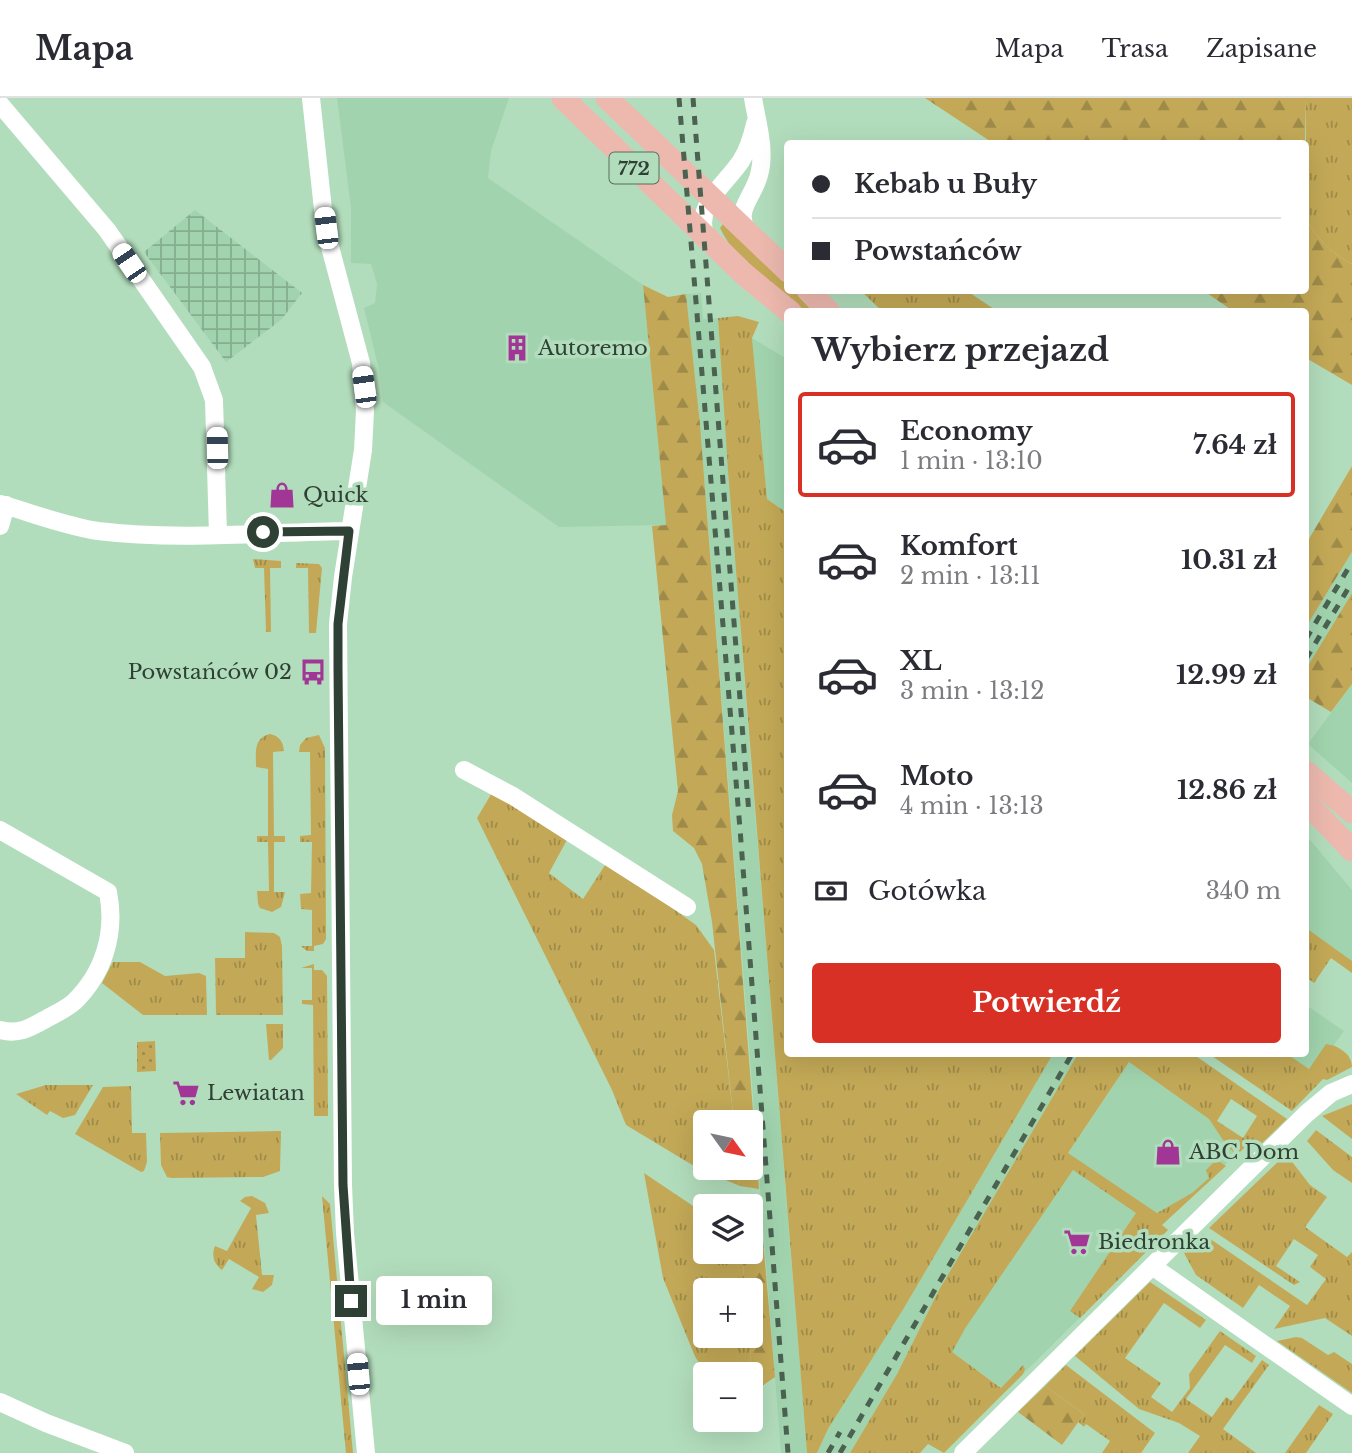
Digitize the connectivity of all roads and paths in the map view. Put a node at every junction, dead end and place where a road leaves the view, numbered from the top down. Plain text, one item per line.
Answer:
1 (311, 98) edge
2 (562, 98) edge
3 (607, 98) edge
4 (753, 98) edge
5 (0, 104) edge
6 (756, 120) junction
7 (737, 210) junction
8 (706, 219) junction
9 (784, 267) edge
10 (812, 294) edge
11 (785, 308) edge
12 (826, 308) edge
13 (3, 505) edge
14 (0, 526) edge
15 (349, 531) junction
16 (218, 534) junction
17 (464, 770) dead end
18 (1309, 775) edge
19 (1309, 805) edge
20 (1352, 812) edge
21 (0, 830) edge
22 (1352, 850) edge
23 (687, 907) dead end
24 (0, 1030) edge
25 (1352, 1084) edge
26 (1152, 1266) junction
27 (0, 1402) edge
28 (1352, 1406) edge
29 (125, 1453) edge
30 (366, 1453) edge
31 (963, 1453) edge

1 - 15 street
2 - 8 main road, 772
3 - 8 main road, 772
4 - 6 street
5 - 16 street
6 - 7 street
6 - 8 street
7 - 8 main road, 772
7 - 9 main road, 772
8 - 11 main road, 772
10 - 12 main road
13 - 14 street
13 - 16 street
15 - 16 street
15 - 30 street
17 - 23 street
18 - 20 main road
19 - 22 main road
21 - 24 street
25 - 26 street
26 - 28 street
26 - 31 street
27 - 29 street

